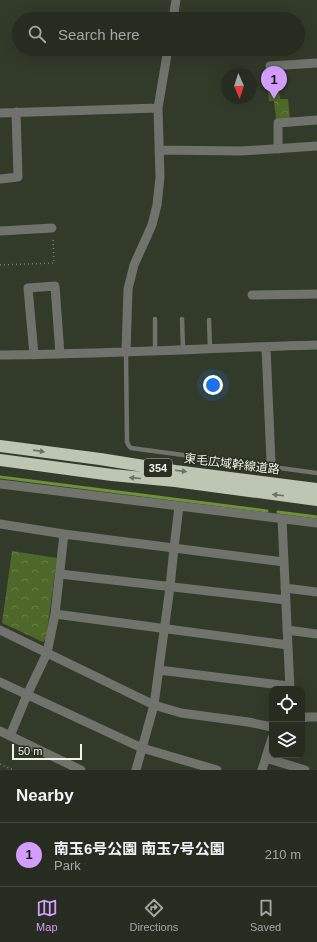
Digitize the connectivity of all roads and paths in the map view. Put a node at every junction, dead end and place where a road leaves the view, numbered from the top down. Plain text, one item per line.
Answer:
1 (176, 0) edge
2 (174, 12) edge
3 (167, 56) edge
4 (317, 63) edge
5 (270, 66) dead end
6 (158, 108) junction
7 (16, 112) junction
8 (0, 113) edge
9 (317, 120) edge
10 (317, 146) edge
11 (278, 149) junction
12 (159, 150) junction
13 (0, 179) edge
14 (52, 228) joint
15 (0, 231) edge
16 (0, 265) edge
17 (317, 294) edge
18 (252, 295) dead end
19 (155, 319) dead end
20 (182, 319) dead end
21 (209, 320) dead end
22 (317, 345) edge
23 (266, 346) junction
24 (210, 348) junction
25 (155, 350) junction
26 (183, 350) junction
27 (126, 352) junction
28 (60, 354) junction
29 (0, 355) edge
30 (34, 355) junction
31 (0, 446) edge
32 (0, 460) edge
33 (270, 467) junction
34 (317, 473) edge
35 (0, 484) edge
36 (317, 489) edge
37 (317, 500) edge
38 (179, 506) junction
39 (282, 519) junction
40 (317, 523) edge
41 (0, 524) edge
42 (64, 534) junction
43 (174, 548) junction
44 (284, 562) junction
45 (60, 574) junction
46 (170, 587) junction
47 (285, 588) junction
48 (317, 592) edge
49 (286, 600) junction
50 (55, 614) junction
51 (165, 629) junction
52 (0, 630) edge
53 (287, 630) junction
54 (317, 634) edge
55 (288, 645) junction
56 (47, 653) junction
57 (159, 670) junction
58 (0, 682) edge
59 (281, 686) edge
60 (289, 686) edge
61 (27, 695) junction
62 (154, 705) junction
63 (305, 717) edge
64 (317, 717) edge
65 (269, 726) edge
66 (0, 731) edge
67 (10, 736) junction
68 (142, 748) junction
69 (269, 748) edge
70 (266, 758) junction
71 (0, 764) edge
72 (13, 770) edge
73 (81, 770) edge
74 (136, 770) edge
75 (217, 770) edge
76 (262, 770) edge
77 (305, 770) edge

1 - 2 street
3 - 6 street
4 - 5 street
6 - 7 street
6 - 12 street
7 - 8 street
7 - 13 street
9 - 11 street
10 - 11 street
11 - 12 street
12 - 27 street
14 - 15 street
14 - 16 path
17 - 18 street
19 - 25 lane
20 - 26 lane
21 - 24 lane
22 - 23 street
23 - 24 street
23 - 33 street
24 - 26 street
25 - 26 street
25 - 27 street
27 - 28 street
27 - 33 lane
28 - 30 street
28 - 30 street
29 - 30 street
31 -> 36 highway, 東毛広域幹線道路 / 354
37 -> 32 highway, 東毛広域幹線道路 / 354
33 - 34 lane
35 - 38 street
38 - 39 street
38 - 43 street
39 - 40 street
39 - 44 street
41 - 42 street
42 - 43 street
42 - 45 street
43 - 44 street
43 - 46 street
44 - 47 street
45 - 46 street
45 - 50 street
46 - 49 street
46 - 51 street
47 - 48 street
47 - 49 street
49 - 53 street
50 - 51 street
50 - 56 street
51 - 55 street
51 - 57 street
52 - 56 street
53 - 54 street
53 - 55 street
55 - 60 street
56 - 61 street
56 - 62 street
57 - 59 street
57 - 62 street
58 - 61 street
61 - 67 street
61 - 68 street
62 - 65 street
62 - 68 street
63 - 64 street
66 - 67 street
67 - 73 street
68 - 74 street
68 - 75 street
69 - 70 street
70 - 76 street
70 - 77 street
71 - 72 path

